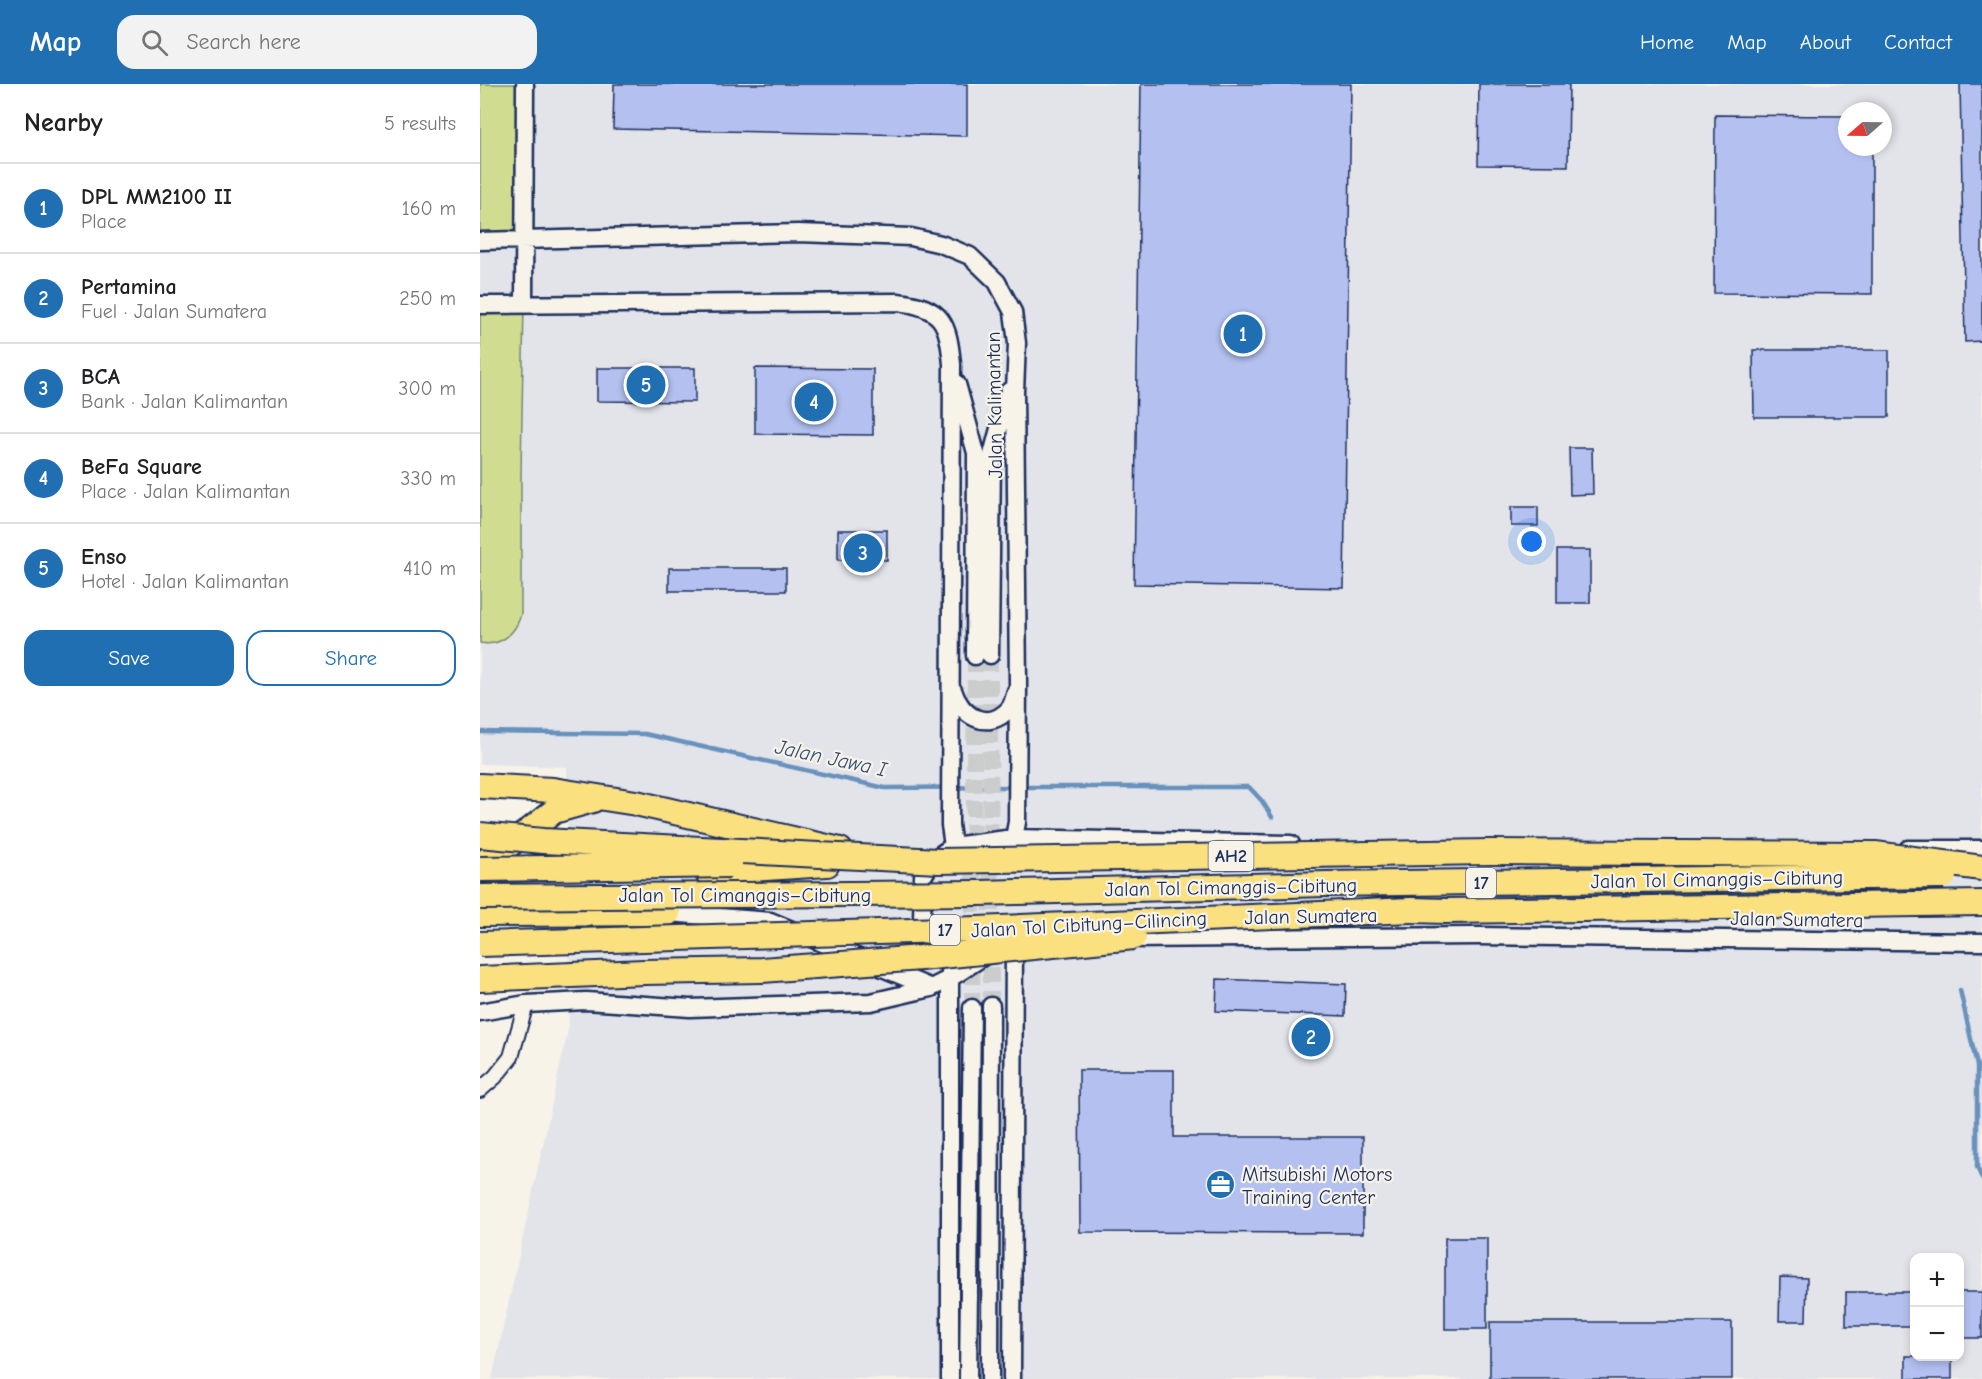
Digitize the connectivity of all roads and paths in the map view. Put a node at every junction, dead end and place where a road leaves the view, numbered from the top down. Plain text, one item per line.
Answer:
1 (525, 84) edge
2 (525, 241) junction
3 (480, 242) edge
4 (524, 304) junction
5 (480, 305) edge
6 (952, 364) junction
7 (1016, 364) junction
8 (951, 681) junction
9 (1018, 684) junction
10 (480, 786) edge
11 (601, 797) junction
12 (480, 835) edge
13 (1014, 838) junction
14 (1982, 849) edge
15 (934, 856) junction
16 (827, 864) joint
17 (480, 867) edge
18 (1982, 868) edge
19 (1982, 876) edge
20 (480, 878) edge
21 (480, 897) edge
22 (1982, 903) edge
23 (1411, 910) junction
24 (668, 913) joint
25 (480, 914) edge
26 (950, 937) junction
27 (1014, 937) junction
28 (1982, 942) edge
29 (480, 944) edge
30 (480, 979) edge
31 (950, 980) junction
32 (931, 988) junction
33 (526, 1005) junction
34 (991, 1006) tunnel mouth
35 (972, 1008) tunnel mouth
36 (480, 1012) edge
37 (480, 1090) edge
38 (950, 1379) edge
39 (968, 1379) edge
40 (990, 1379) edge
41 (1012, 1379) edge

1 - 2 street
2 - 3 street, Jalan Kalimantan
2 - 4 street
2 - 7 street, Jalan Kalimantan
4 - 5 street
4 - 6 street
6 - 7 street
6 - 8 street
7 - 9 street, Jalan Kalimantan
8 - 9 street
8 - 15 street
9 - 13 street, Jalan Kalimantan
10 - 11 highway
11 - 15 highway
11 - 17 highway
12 - 15 highway, AH2, bridge
13 - 14 street
13 - 15 street
15 - 16 street
15 - 17 highway, bridge
15 - 18 highway, AH2, bridge
15 - 26 street, Jalan Sumatera
16 - 20 highway
19 - 21 highway, Jalan Tol Cimanggis–Cibitung / 17, bridge
22 - 23 highway, Jalan Tol Cimanggis–Cibitung / 17
23 - 29 highway, Jalan Tol Cibitung–Cilincing / 17, bridge
23 - 30 highway, bridge
24 - 25 highway
24 - 32 street
26 - 27 street, Jalan Sumatera
26 - 31 street
27 - 28 street, Jalan Sumatera
27 - 31 street
27 - 41 street
31 - 32 street
31 - 38 street
32 - 33 street
33 - 36 street
33 - 37 street
34 - 40 street
35 - 39 street

